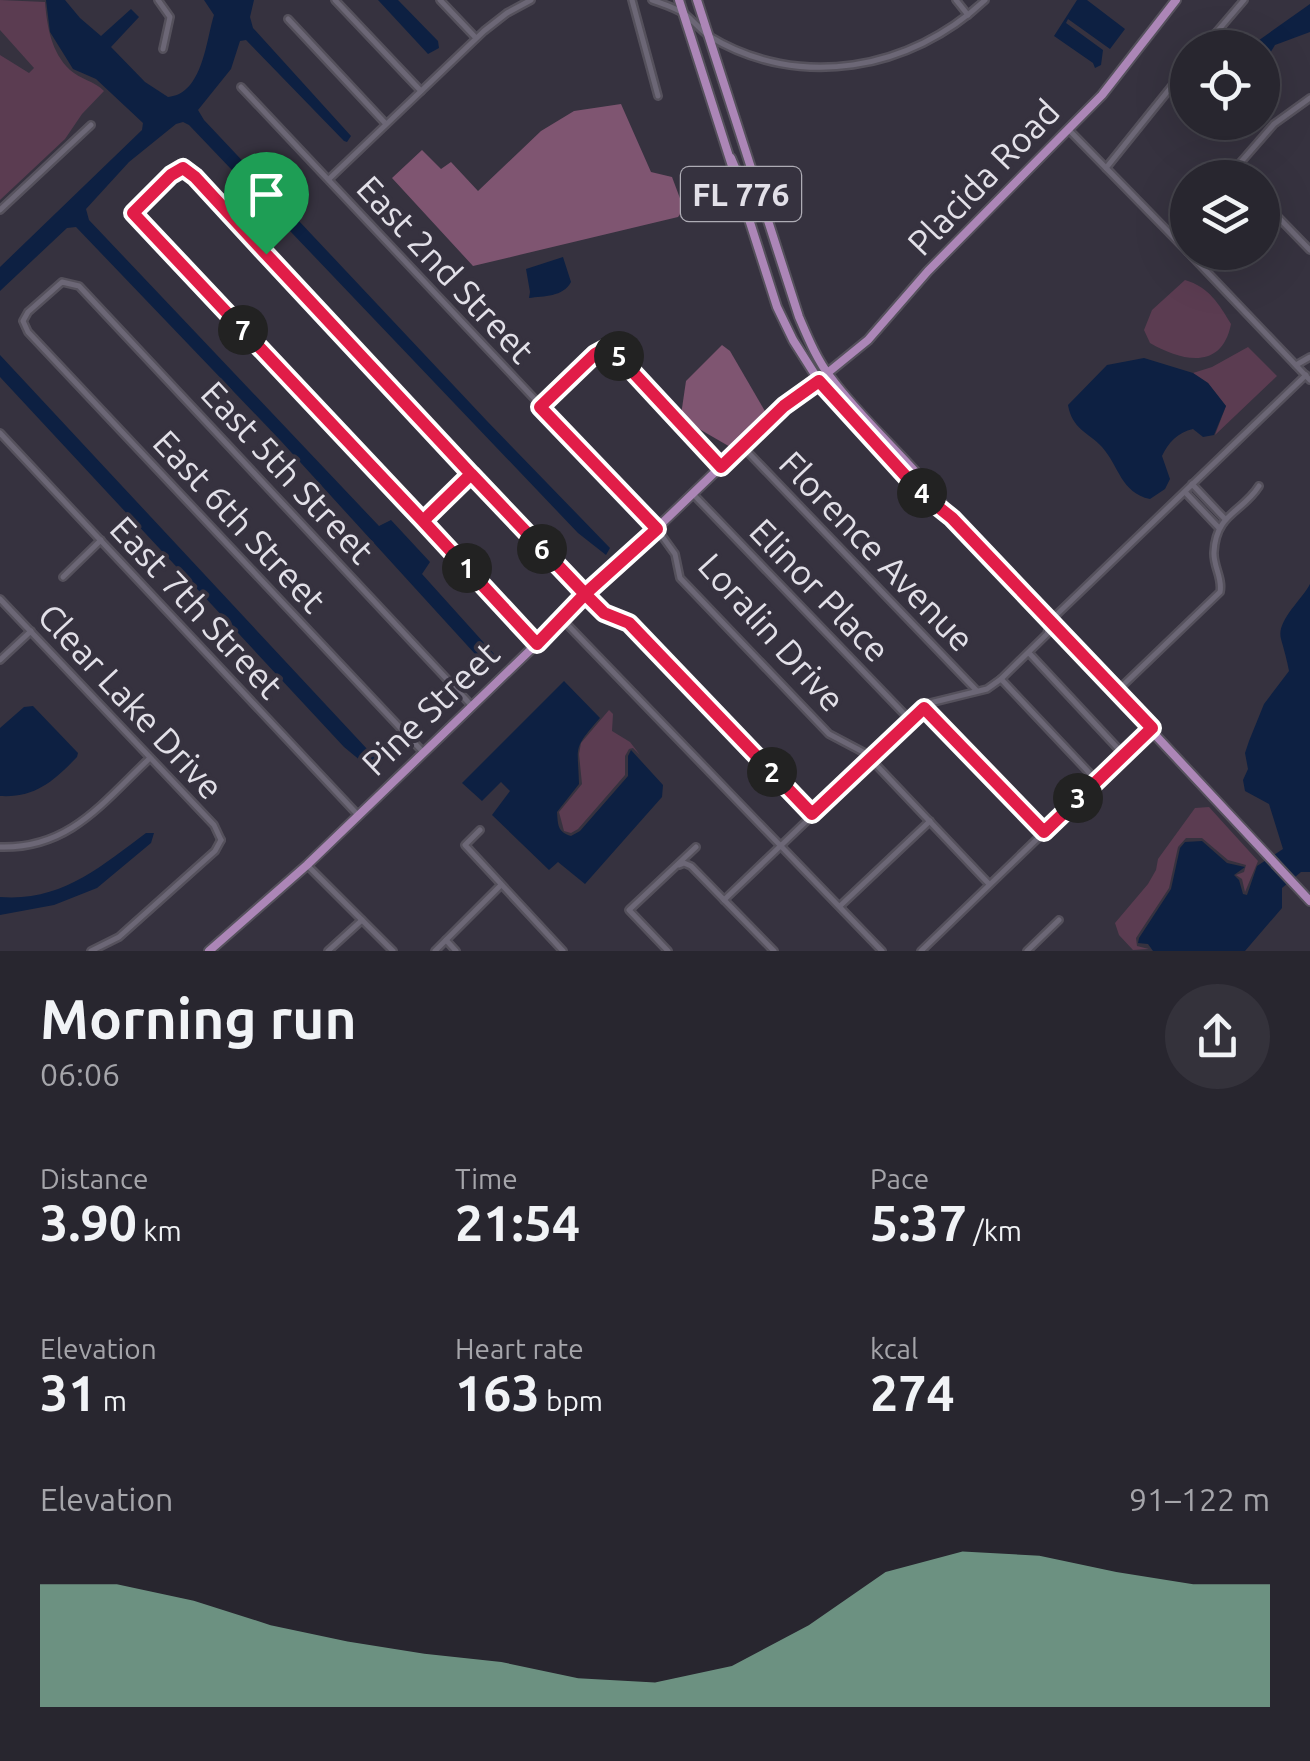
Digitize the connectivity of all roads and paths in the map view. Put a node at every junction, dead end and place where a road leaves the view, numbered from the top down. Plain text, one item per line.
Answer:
1 (158, 0) edge
2 (335, 0) edge
3 (440, 0) edge
4 (532, 0) edge
5 (632, 0) edge
6 (652, 0) edge
7 (679, 0) edge
8 (697, 0) edge
9 (956, 0) edge
10 (984, 0) edge
11 (1176, 0) edge
12 (1240, 1) edge
13 (683, 12) junction
14 (968, 15) junction
15 (288, 20) dead end
16 (1217, 30) edge
17 (708, 35) junction
18 (476, 38) junction
19 (163, 49) dead end
20 (241, 86) dead end
21 (1170, 88) edge
22 (421, 91) junction
23 (658, 96) dead end
24 (1310, 98) edge
25 (386, 124) junction
26 (90, 125) dead end
27 (1069, 130) junction
28 (728, 155) junction
29 (1244, 160) edge
30 (1106, 168) junction
31 (329, 180) junction
32 (761, 194) junction
33 (0, 210) edge
34 (1280, 219) edge
35 (1170, 234) edge
36 (1310, 250) edge
37 (1205, 270) edge
38 (23, 321) joint
39 (1310, 356) edge
40 (1296, 365) junction
41 (828, 375) junction
42 (1308, 377) edge
43 (819, 381) junction
44 (540, 407) junction
45 (0, 432) edge
46 (742, 446) junction
47 (721, 467) junction
48 (471, 474) junction
49 (1192, 484) junction
50 (1259, 486) dead end
51 (1185, 492) junction
52 (693, 494) junction
53 (952, 518) junction
54 (1225, 518) junction
55 (423, 521) junction
56 (1219, 528) junction
57 (657, 529) junction
58 (101, 540) junction
59 (63, 576) dead end
60 (585, 594) junction
61 (0, 599) edge
62 (560, 618) junction
63 (1050, 621) junction
64 (31, 631) junction
65 (537, 644) junction
66 (1029, 653) junction
67 (0, 660) edge
68 (1001, 680) junction
69 (976, 690) junction
70 (1118, 692) junction
71 (472, 706) junction
72 (924, 708) junction
73 (911, 721) junction
74 (1152, 728) junction
75 (423, 752) junction
76 (1124, 755) junction
77 (150, 758) junction
78 (871, 759) junction
79 (1096, 781) junction
80 (812, 814) junction
81 (358, 815) junction
82 (930, 821) junction
83 (480, 830) dead end
84 (1044, 832) junction
85 (780, 845) junction
86 (0, 847) edge
87 (696, 847) dead end
88 (307, 865) junction
89 (677, 866) junction
90 (989, 884) junction
91 (501, 885) junction
92 (724, 900) junction
93 (1310, 901) edge
94 (840, 906) junction
95 (362, 920) junction
96 (1060, 920) dead end
97 (446, 940) junction
98 (91, 951) edge
99 (209, 951) edge
100 (328, 951) edge
101 (393, 951) edge
102 (435, 951) edge
103 (456, 951) edge
104 (564, 951) edge
105 (668, 951) edge
106 (774, 951) edge
107 (882, 951) edge
108 (920, 951) edge
109 (1026, 951) edge

1 - 19 street
2 - 22 street
3 - 18 street
4 - 18 street
5 - 23 street
6 - 13 street
7 - 13 main road, FL 776
8 - 17 main road, FL 776
9 - 14 street
10 - 14 street
11 - 27 main road, Placida Road
12 - 16 street
13 - 17 street
13 - 28 main road, FL 776
14 - 17 street
15 - 25 street
17 - 32 main road, FL 776
18 - 22 street
20 - 31 street, East 2nd Street
21 - 30 street
22 - 25 street
24 - 29 street
25 - 31 street
26 - 33 street
27 - 30 street
27 - 41 main road, Placida Road
28 - 32 main road
28 - 43 main road, FL 776
30 - 35 street
31 - 44 street, East 2nd Street
32 - 41 main road, FL 776
34 - 36 street
37 - 40 street
38 - 71 street, East 5th Street
38 - 75 street, East 6th Street
39 - 40 street
40 - 42 street
41 - 43 main road, Placida Road
41 - 53 main road, FL 776
42 - 49 street
43 - 46 main road, Pine Street
43 - 53 main road, FL 776
44 - 47 street
44 - 57 street, East 2nd Street
45 - 58 street, East 7th Street
46 - 47 main road, Pine Street
46 - 69 street, Florence Avenue
47 - 52 main road, Pine Street
48 - 55 street
48 - 55 street
48 - 60 street
49 - 51 street
49 - 54 street
50 - 54 street
51 - 56 street
51 - 63 street
52 - 57 main road, Pine Street
52 - 73 street, Elinor Place
53 - 63 main road, FL 776
54 - 56 street
55 - 65 street
56 - 70 street
57 - 60 main road, Pine Street
57 - 78 street, Loralin Drive
58 - 59 street
58 - 81 street, East 7th Street
60 - 62 main road, Pine Street
60 - 80 street
61 - 64 street, Clear Lake Drive
62 - 65 main road, Pine Street
62 - 85 street
63 - 66 street
63 - 70 main road, FL 776
64 - 67 street
64 - 77 street, Clear Lake Drive
65 - 71 main road, Pine Street
66 - 68 street
66 - 76 street
68 - 69 street
68 - 79 street
69 - 72 street
70 - 74 main road, FL 776
71 - 75 main road, Pine Street
72 - 73 street
72 - 84 street
73 - 78 street
74 - 76 street
74 - 93 main road, FL 776
75 - 81 main road, Pine Street
76 - 79 street
77 - 86 street
77 - 98 street, Clear Lake Drive
78 - 80 street
78 - 82 street, Loralin Drive
79 - 84 street
80 - 85 street
81 - 88 main road, Pine Street
82 - 90 street, Loralin Drive
82 - 94 street
83 - 91 street
84 - 90 street
85 - 92 street
85 - 94 street
87 - 89 street
88 - 95 street
88 - 99 main road, Pine Street
89 - 92 street
89 - 105 street
90 - 108 street
91 - 97 street
91 - 104 street
92 - 106 street
94 - 107 street
95 - 100 street
95 - 101 street
96 - 109 street
97 - 102 street
97 - 103 street

